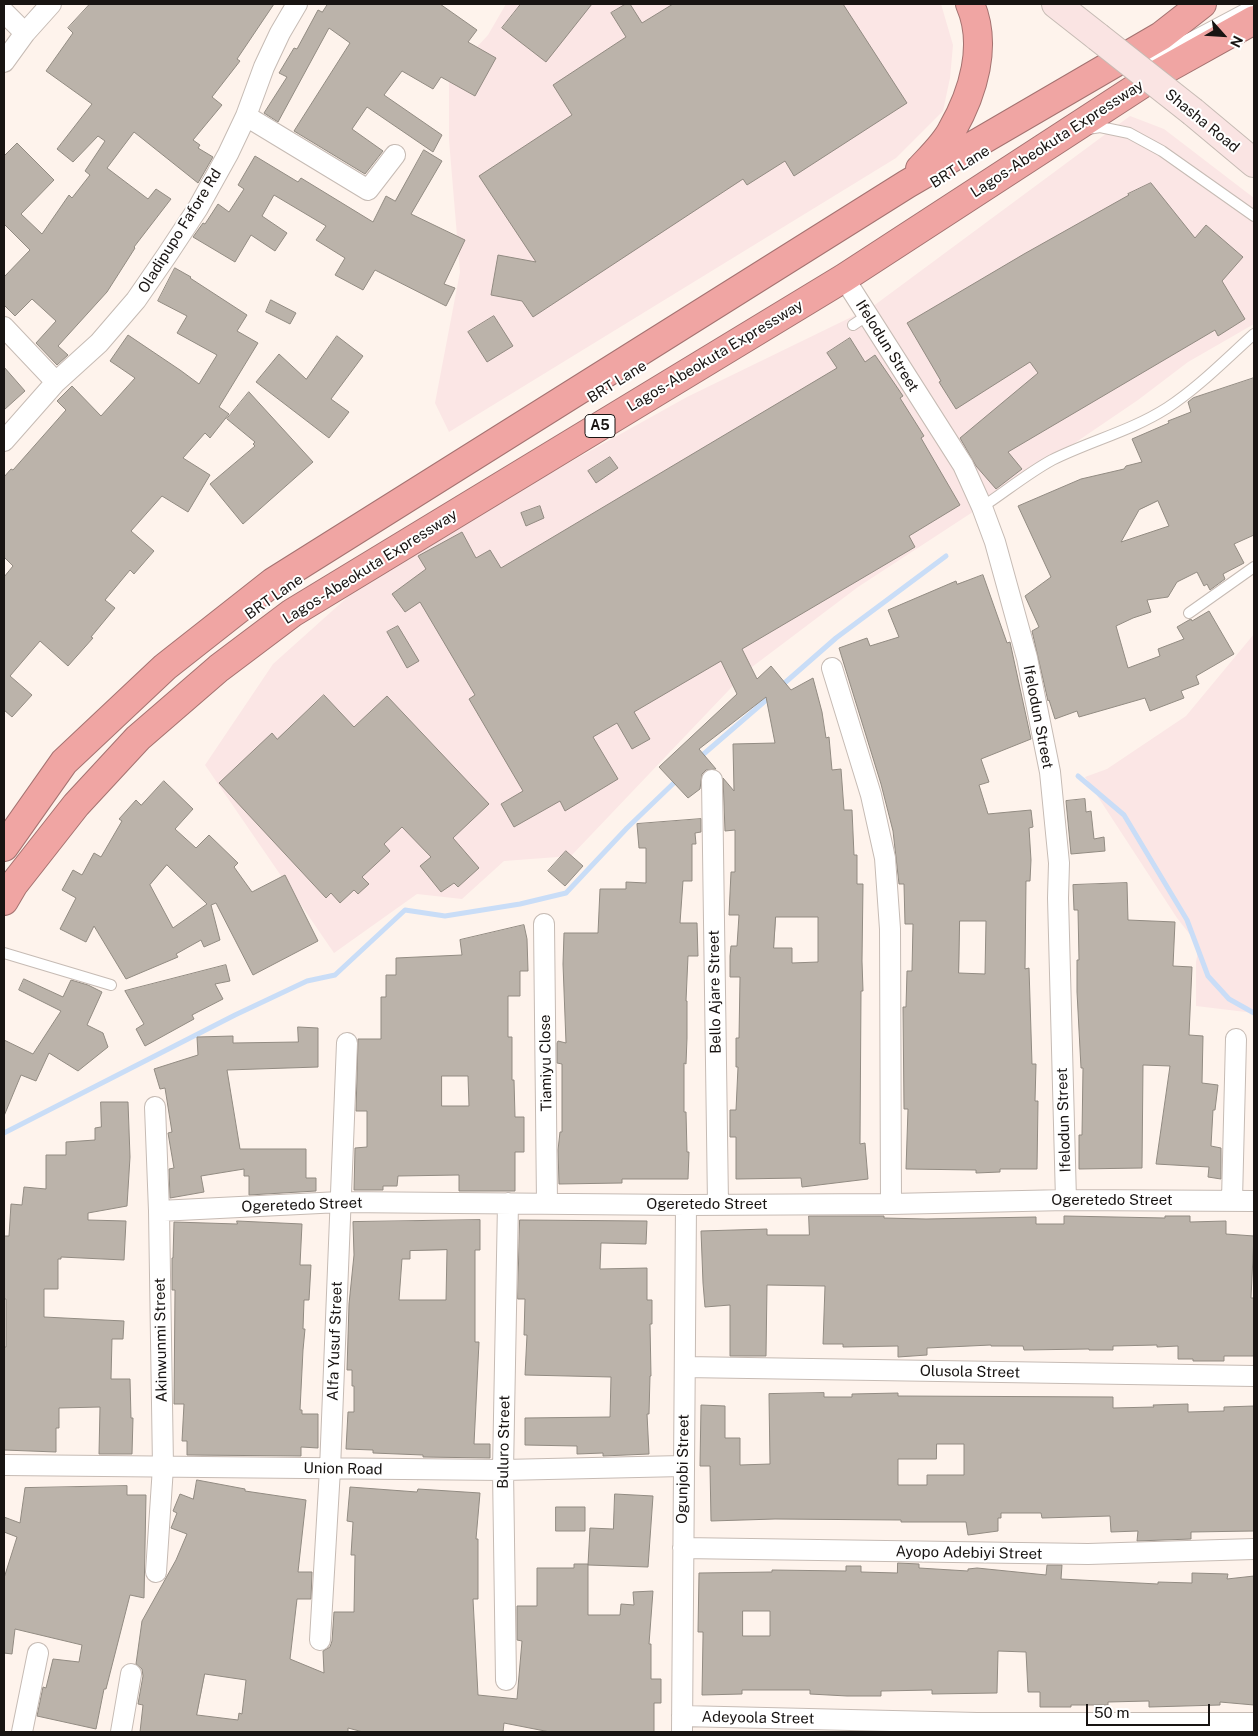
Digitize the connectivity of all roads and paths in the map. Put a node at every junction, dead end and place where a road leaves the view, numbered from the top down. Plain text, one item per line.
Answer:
1 (51, 4) edge
2 (298, 4) edge
3 (970, 4) edge
4 (1056, 4) edge
5 (1082, 4) edge
6 (1202, 4) edge
7 (1254, 4) edge
8 (4, 12) edge
9 (1247, 12) edge
10 (1105, 31) junction
11 (25, 33) junction
12 (4, 62) edge
13 (1130, 70) dead end
14 (1195, 104) junction
15 (246, 116) junction
16 (1028, 126) dead end
17 (1070, 131) junction
18 (1254, 141) edge
19 (994, 146) dead end
20 (395, 155) dead end
21 (1254, 163) edge
22 (908, 184) junction
23 (1254, 216) edge
24 (844, 278) junction
25 (4, 327) edge
26 (1254, 334) edge
27 (56, 382) junction
28 (4, 441) edge
29 (982, 507) junction
30 (1254, 567) edge
31 (1189, 613) dead end
32 (240, 621) dead end
33 (832, 668) dead end
34 (84, 758) dead end
35 (712, 780) dead end
36 (60, 785) dead end
37 (4, 847) edge
38 (4, 860) edge
39 (4, 901) edge
40 (544, 924) dead end
41 (4, 954) edge
42 (111, 985) dead end
43 (1236, 1039) dead end
44 (347, 1043) dead end
45 (154, 1107) dead end
46 (1066, 1200) junction
47 (1232, 1200) junction
48 (1254, 1201) edge
49 (340, 1202) junction
50 (508, 1203) junction
51 (548, 1203) junction
52 (718, 1204) junction
53 (891, 1204) junction
54 (686, 1205) junction
55 (160, 1211) junction
56 (685, 1367) junction
57 (1254, 1376) edge
58 (4, 1466) edge
59 (683, 1466) junction
60 (164, 1467) junction
61 (330, 1469) junction
62 (503, 1470) junction
63 (683, 1548) junction
64 (1254, 1549) edge
65 (156, 1572) dead end
66 (320, 1640) dead end
67 (38, 1652) dead end
68 (131, 1674) dead end
69 (506, 1680) dead end
70 (1254, 1723) edge
71 (682, 1724) edge
72 (22, 1732) edge
73 (121, 1732) edge

1 - 11 street
2 - 15 street, Oladipupo Fafore Rd
3 - 22 highway
4 - 10 main road, Shasha Road
5 - 10 main road, Shasha Road
6 - 22 highway
7 - 9 lane
8 - 11 street
9 - 13 lane
9 - 17 highway, Lagos-Abeokuta Expressway / A5
10 - 14 main road, Shasha Road, bridge
11 - 12 street
14 - 18 main road, Shasha Road
14 - 21 main road, Shasha Road
15 - 20 street
15 - 27 street, Oladipupo Fafore Rd
16 - 19 lane, BRT Lane
17 - 23 lane
17 - 24 highway, Lagos-Abeokuta Expressway / A5
22 - 37 highway
24 - 29 street, Ifelodun Street
24 - 39 highway, Lagos-Abeokuta Expressway / A5
25 - 27 street
26 - 29 lane
27 - 28 street, Oladipupo Fafore Rd
29 - 46 street, Ifelodun Street
30 - 31 lane
32 - 34 lane, BRT Lane
33 - 53 street
35 - 52 street, Bello Ajare Street
36 - 38 lane
40 - 51 street, Tiamiyu Close
41 - 42 lane
43 - 47 street
44 - 49 street, Alfa Yusuf Street
45 - 55 street, Akinwunmi Street
46 - 47 street, Ogeretedo Street
46 - 53 street, Ogeretedo Street
47 - 48 street, Ogeretedo Street
49 - 50 street, Ogeretedo Street
49 - 55 street, Ogeretedo Street
49 - 61 street, Alfa Yusuf Street
50 - 51 street, Ogeretedo Street
50 - 62 street, Buluro Street
51 - 54 street, Ogeretedo Street
52 - 53 street, Ogeretedo Street
52 - 54 street, Ogeretedo Street
54 - 56 street, Ogunjobi Street
55 - 60 street, Akinwunmi Street
56 - 57 street, Olusola Street
56 - 59 street, Ogunjobi Street
58 - 60 street, Union Road
59 - 62 street, Union Road
59 - 63 street, Ogunjobi Street
60 - 61 street, Union Road
60 - 65 street, Akinwunmi Street
61 - 62 street, Union Road
61 - 66 street, Alfa Yusuf Street
62 - 69 street, Buluro Street
63 - 64 street, Ayopo Adebiyi Street
63 - 71 street, Ogunjobi Street
67 - 72 street
68 - 73 street
70 - 71 street, Adeyoola Street

